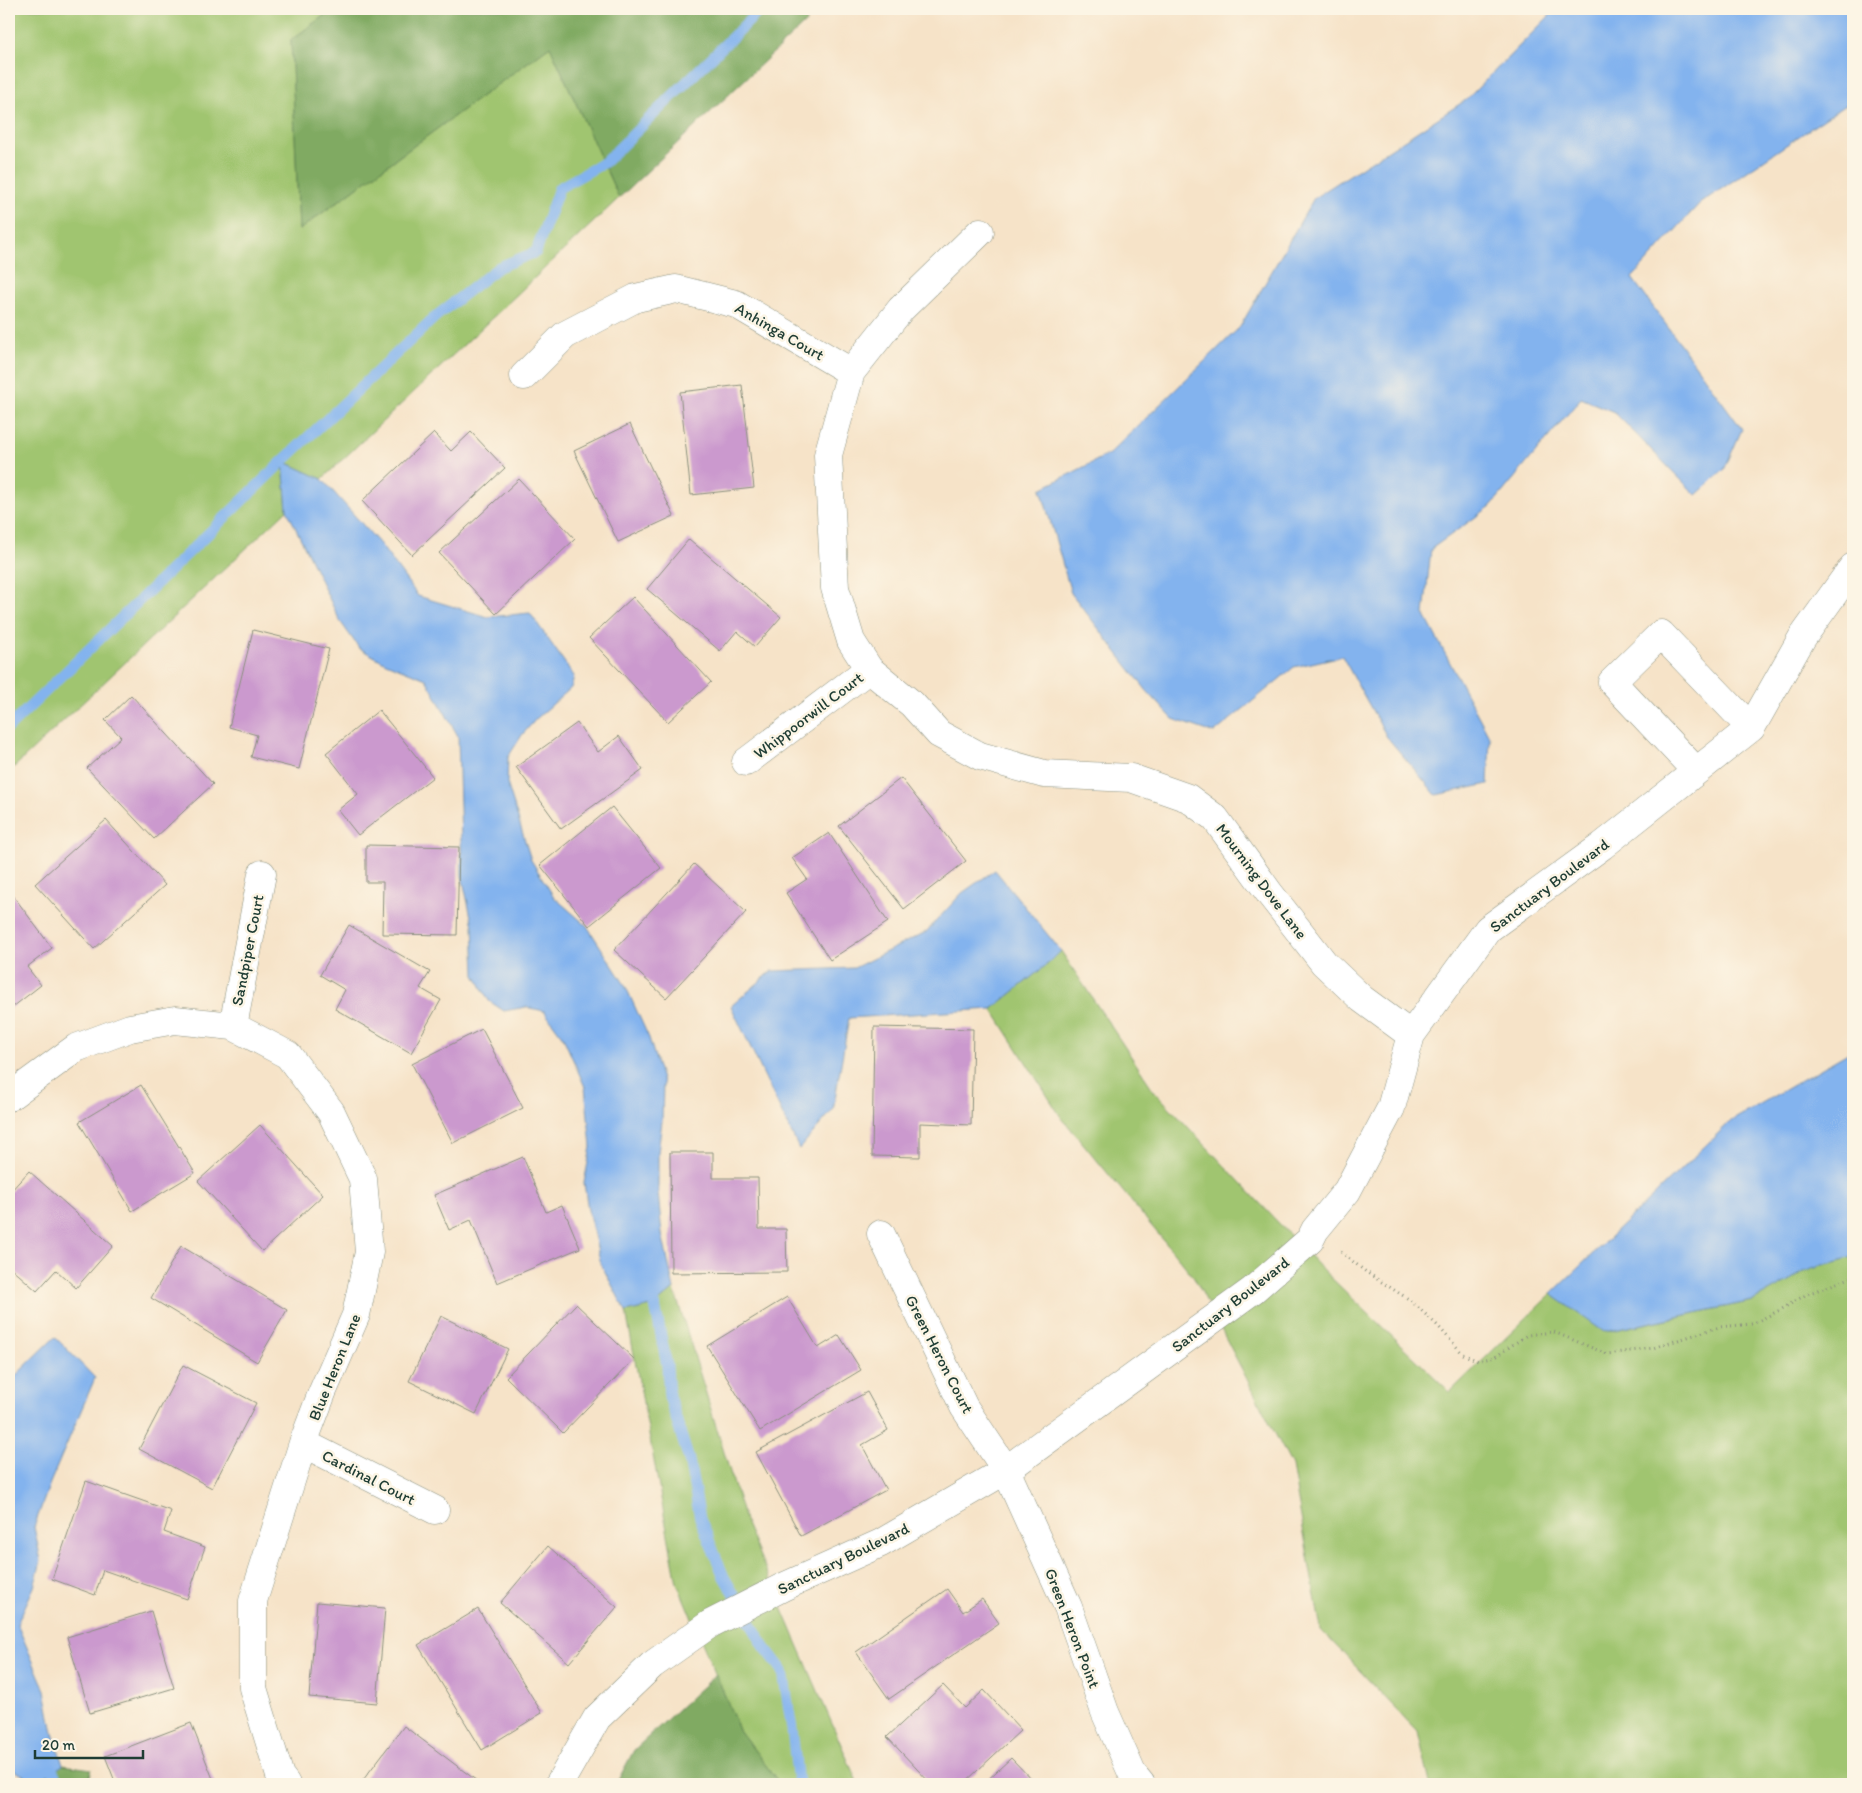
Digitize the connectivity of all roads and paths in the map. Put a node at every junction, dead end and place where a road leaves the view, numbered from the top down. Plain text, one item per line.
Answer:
1 (980, 232) dead end
2 (851, 372) junction
3 (524, 376) dead end
4 (1853, 567) edge
5 (869, 668) junction
6 (1751, 728) junction
7 (746, 762) dead end
8 (1696, 771) junction
9 (262, 874) dead end
10 (233, 1026) junction
11 (1411, 1035) junction
12 (9, 1097) edge
13 (881, 1234) dead end
14 (1313, 1235) junction
15 (1853, 1277) edge
16 (303, 1443) junction
17 (1006, 1470) junction
18 (435, 1510) dead end
19 (286, 1784) edge
20 (559, 1784) edge
21 (1142, 1784) edge

1 - 2 street, Mourning Dove Lane
2 - 3 street, Anhinga Court
2 - 5 street, Mourning Dove Lane
4 - 6 street, Sanctuary Boulevard
5 - 7 street, Whippoorwill Court
5 - 11 street, Mourning Dove Lane
6 - 8 street, Sanctuary Boulevard
6 - 8 street
8 - 11 street, Sanctuary Boulevard
9 - 10 street, Sandpiper Court
10 - 12 street, Blue Heron Lane
10 - 16 street, Blue Heron Lane
11 - 14 street, Sanctuary Boulevard
13 - 17 street, Green Heron Court
14 - 15 path
14 - 17 street, Sanctuary Boulevard
16 - 18 street, Cardinal Court
16 - 19 street, Blue Heron Lane
17 - 20 street, Sanctuary Boulevard
17 - 21 street, Green Heron Point

